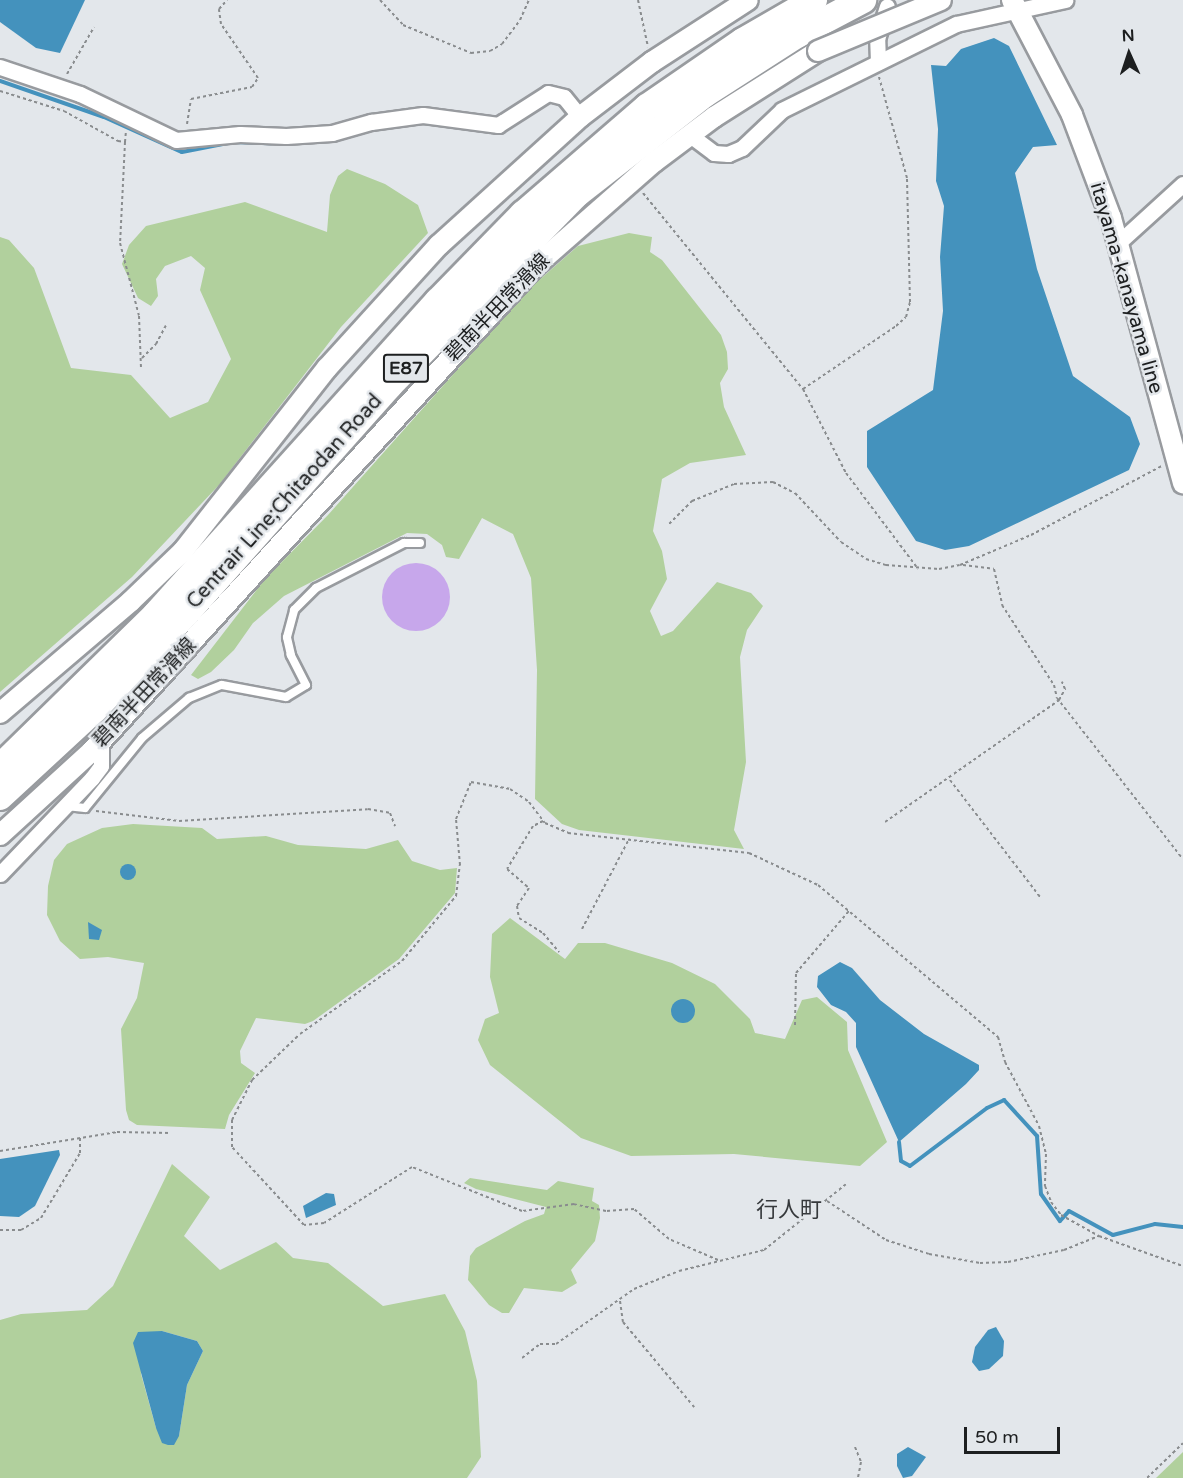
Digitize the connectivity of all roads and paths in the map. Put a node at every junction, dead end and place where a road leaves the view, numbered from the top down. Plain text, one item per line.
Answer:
1 (227, 0) edge
2 (380, 0) edge
3 (529, 0) edge
4 (638, 0) edge
5 (748, 0) edge
6 (814, 0) edge
7 (941, 0) edge
8 (1065, 0) edge
9 (875, 3) edge
10 (1015, 6) edge
11 (94, 27) dead end
12 (652, 62) junction
13 (878, 62) junction
14 (0, 67) edge
15 (59, 87) junction
16 (0, 91) edge
17 (580, 117) junction
18 (128, 119) junction
19 (690, 135) junction
20 (180, 140) junction
21 (125, 142) junction
22 (1183, 184) edge
23 (642, 191) dead end
24 (1117, 244) junction
25 (166, 325) dead end
26 (141, 358) junction
27 (141, 367) dead end
28 (803, 389) junction
29 (1176, 459) junction
30 (1183, 483) edge
31 (669, 524) dead end
32 (420, 543) dead end
33 (960, 565) junction
34 (918, 569) junction
35 (1062, 682) dead end
36 (1059, 700) junction
37 (0, 713) edge
38 (101, 741) junction
39 (0, 767) edge
40 (950, 780) junction
41 (0, 797) edge
42 (66, 806) junction
43 (85, 808) junction
44 (544, 821) junction
45 (885, 822) dead end
46 (395, 826) dead end
47 (0, 835) edge
48 (629, 839) junction
49 (1183, 859) edge
50 (4, 865) edge
51 (1041, 898) dead end
52 (849, 911) junction
53 (582, 929) dead end
54 (559, 952) dead end
55 (795, 1025) dead end
56 (171, 1133) dead end
57 (81, 1137) junction
58 (0, 1151) edge
59 (846, 1184) dead end
60 (827, 1201) junction
61 (0, 1230) edge
62 (1099, 1236) junction
63 (718, 1260) junction
64 (1183, 1266) edge
65 (620, 1299) junction
66 (522, 1358) dead end
67 (694, 1407) dead end
68 (1183, 1443) edge
69 (855, 1447) dead end
70 (858, 1478) edge
71 (1148, 1478) edge

1 - 20 path
2 - 3 path
4 - 12 path
5 - 12 main road
6 - 39 highway, Centrair Line;Chitaodan Road / E87
7 - 19 main road, 碧南半田常滑線, bridge
8 - 10 street
9 - 13 street
9 - 41 highway, Centrair Line;Chitaodan Road / E87
10 - 13 street
10 - 24 main road, itayama-kanayama line
11 - 15 path
12 - 17 main road
13 - 19 street
13 - 28 path
14 - 15 street
15 - 18 street
16 - 21 path
17 - 20 street
17 - 37 main road
18 - 20 street
18 - 21 path
19 - 38 main road, 碧南半田常滑線
21 - 26 path
22 - 24 street
23 - 28 path
24 - 29 main road, itayama-kanayama line
25 - 26 path
26 - 27 path
28 - 34 path
29 - 30 main road, itayama-kanayama line
29 - 33 path
31 - 34 path
32 - 43 lane
33 - 34 path
33 - 36 path
35 - 36 path
36 - 40 path
36 - 49 path
38 - 42 street
38 - 47 main road, 碧南半田常滑線
40 - 45 path
40 - 51 path
42 - 43 lane
42 - 50 street
43 - 46 path
44 - 48 path
44 - 54 path
44 - 63 path
48 - 52 path
48 - 53 path
52 - 55 path
52 - 62 path
56 - 57 path
57 - 58 path
57 - 61 path
59 - 60 path
60 - 62 path
60 - 63 path
62 - 64 path
63 - 65 path
65 - 66 path
65 - 67 path
68 - 71 path
69 - 70 path

